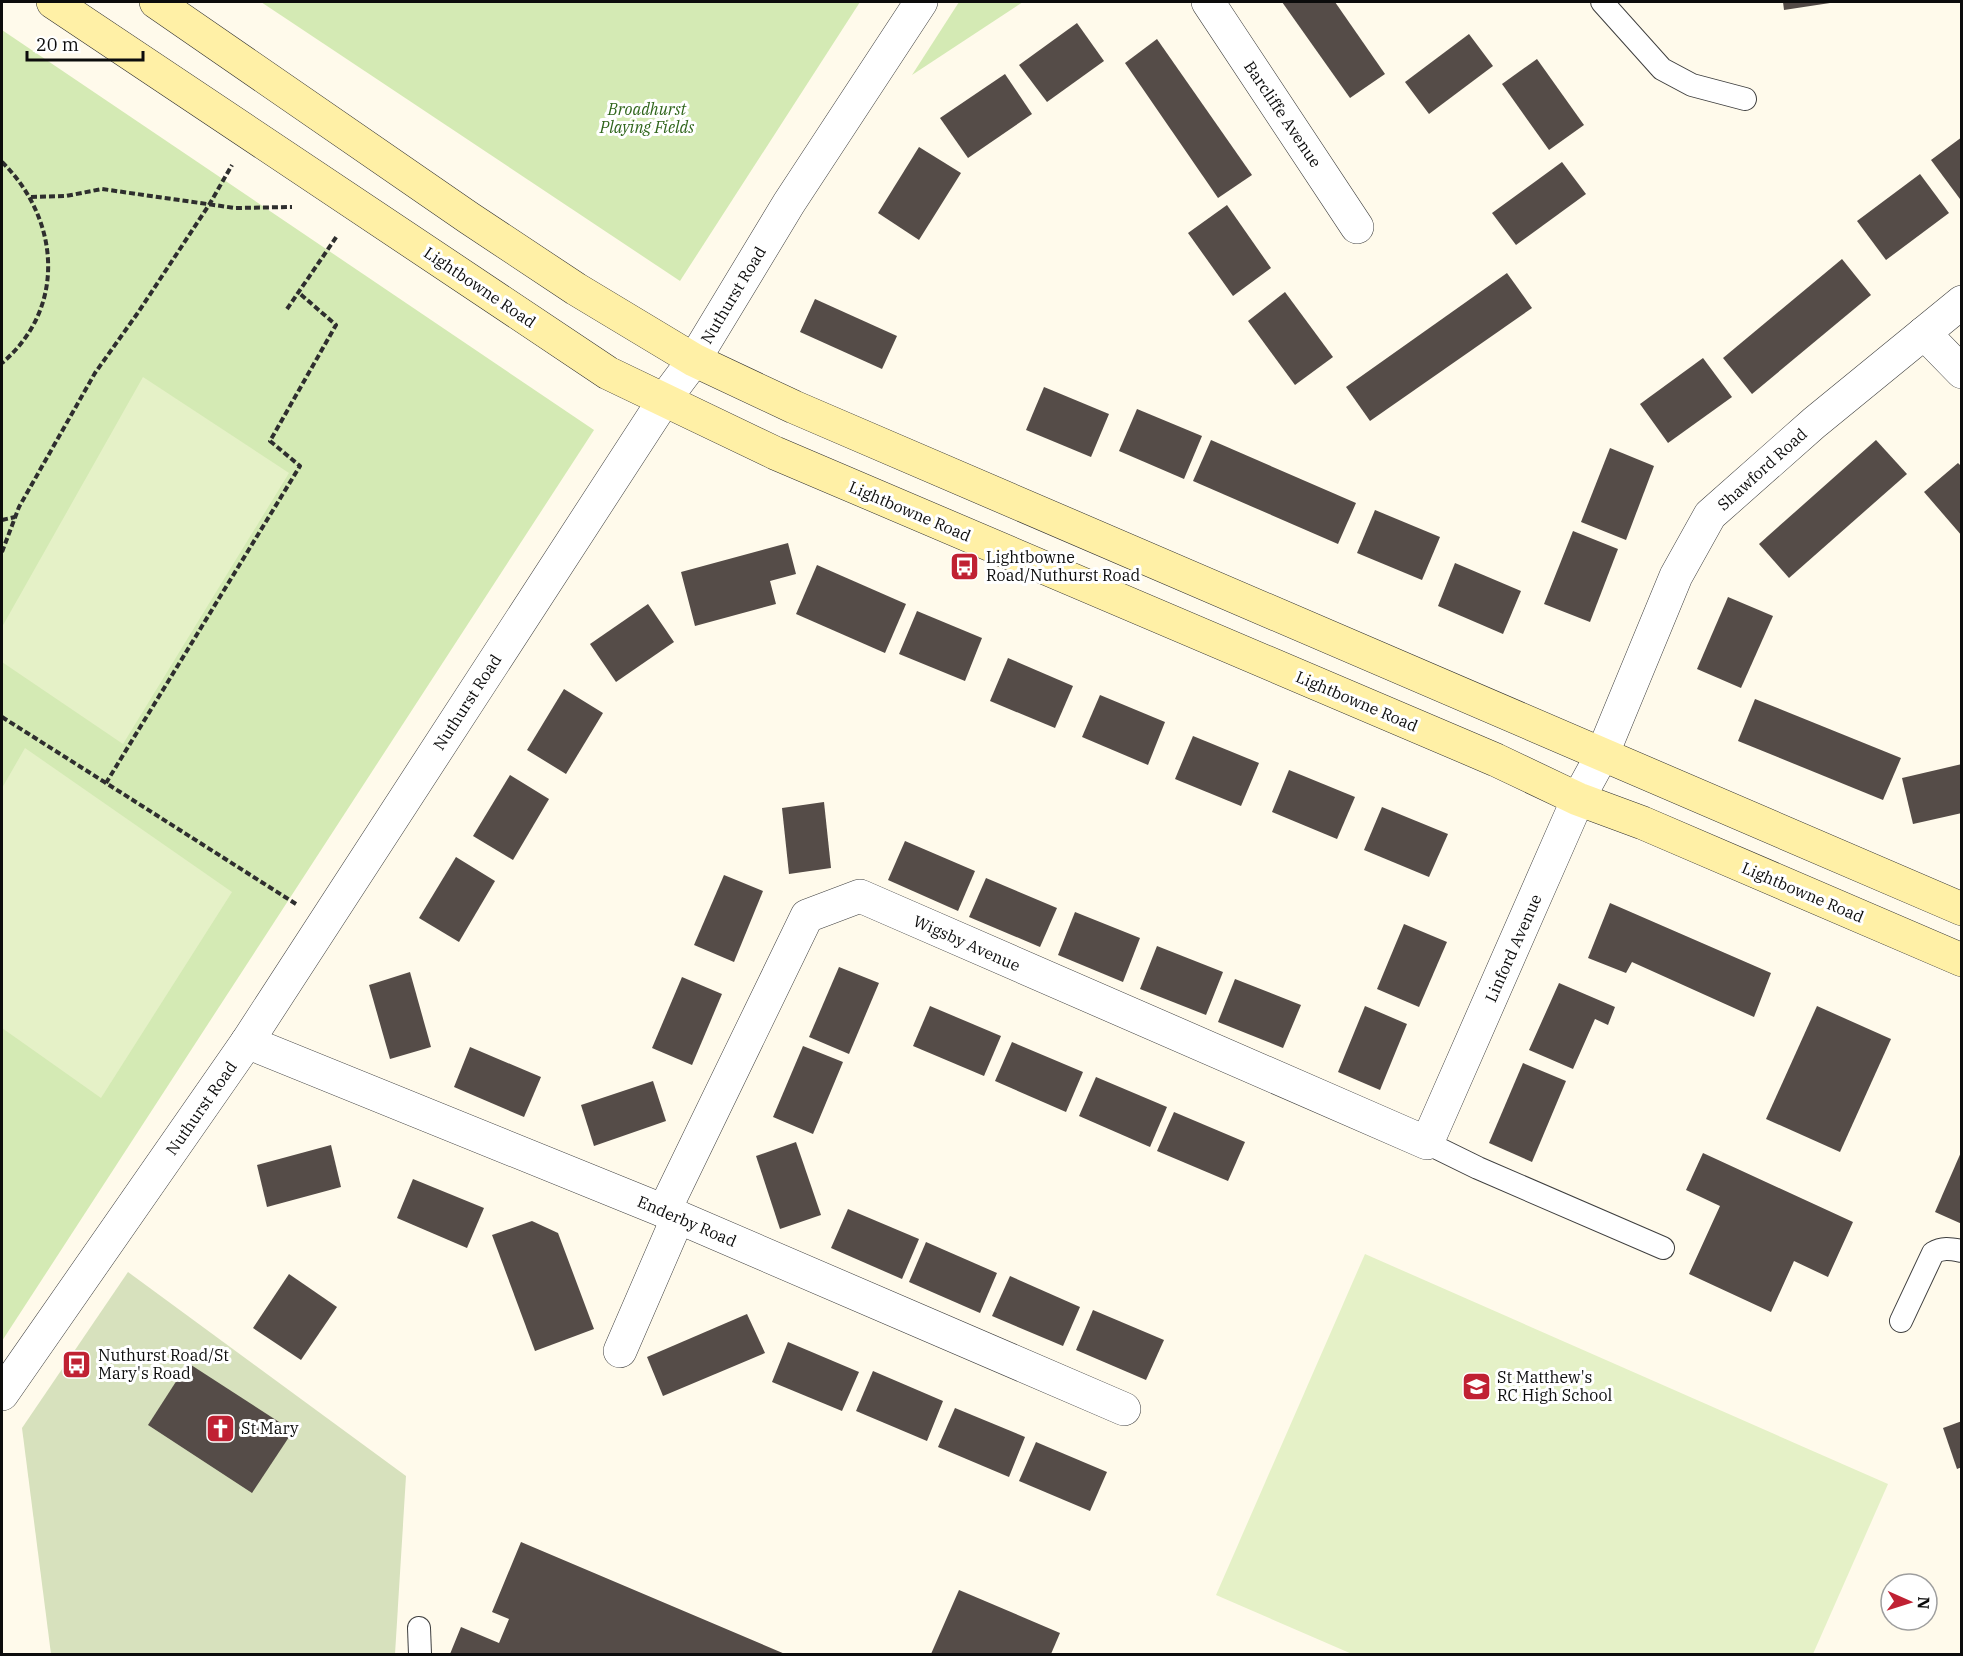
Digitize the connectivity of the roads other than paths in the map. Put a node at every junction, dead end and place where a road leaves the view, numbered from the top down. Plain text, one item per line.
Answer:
1 (52, 2) edge
2 (156, 2) edge
3 (921, 2) edge
4 (1208, 2) edge
5 (1602, 2) edge
6 (1745, 99) dead end
7 (1358, 227) dead end
8 (1962, 302) edge
9 (1924, 333) junction
10 (694, 360) junction
11 (1962, 372) edge
12 (664, 400) junction
13 (1602, 755) junction
14 (1578, 799) junction
15 (1962, 909) edge
16 (1962, 960) edge
17 (247, 1042) junction
18 (1427, 1143) junction
19 (671, 1214) junction
20 (1663, 1248) dead end
21 (1962, 1251) edge
22 (1901, 1321) dead end
23 (620, 1351) dead end
24 (2, 1394) edge
25 (1124, 1409) dead end
26 (419, 1628) dead end
27 (420, 1654) edge

1 - 12 main road, Lightbowne Road
2 - 10 main road
3 - 10 street, Nuthurst Road
4 - 7 street, Barcliffe Avenue
5 - 6 lane
8 - 9 street, Shawford Road
9 - 11 street
9 - 13 street, Shawford Road
10 - 12 street, Nuthurst Road
10 - 13 main road
12 - 14 main road, Lightbowne Road
12 - 17 street, Nuthurst Road
13 - 14 street, Linford Avenue
13 - 15 main road
14 - 16 main road, Lightbowne Road
14 - 18 street, Linford Avenue
17 - 19 street, Enderby Road
17 - 24 street, Nuthurst Road
18 - 19 street, Wigsby Avenue
18 - 20 lane
19 - 23 street, Wigsby Avenue
19 - 25 street, Enderby Road
21 - 22 lane
26 - 27 lane

